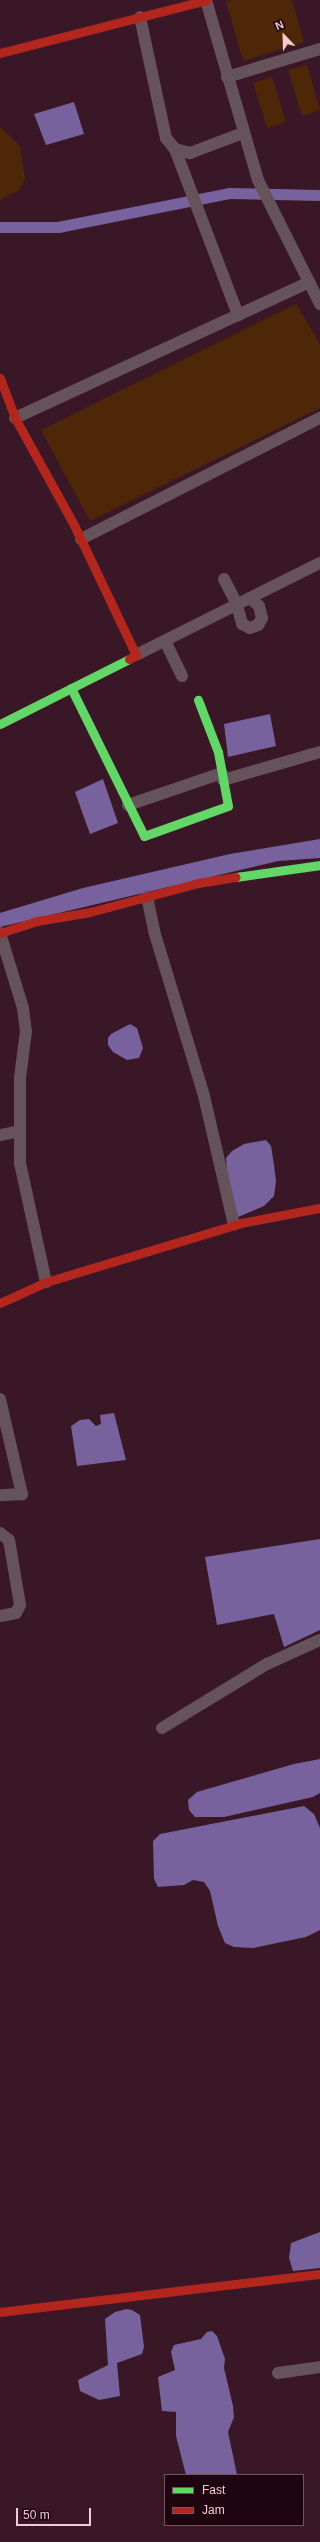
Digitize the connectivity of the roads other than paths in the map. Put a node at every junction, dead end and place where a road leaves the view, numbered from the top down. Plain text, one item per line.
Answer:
1 (206, 0) edge
2 (140, 17) junction
3 (320, 49) edge
4 (0, 53) edge
5 (227, 77) junction
6 (243, 133) junction
7 (175, 149) junction
8 (309, 282) junction
9 (320, 304) edge
10 (238, 315) junction
11 (0, 378) edge
12 (16, 418) junction
13 (320, 418) edge
14 (81, 539) junction
15 (320, 563) edge
16 (224, 579) dead end
17 (250, 598) junction
18 (236, 605) junction
19 (165, 640) junction
20 (136, 655) junction
21 (182, 676) dead end
22 (71, 688) junction
23 (198, 700) dead end
24 (0, 724) edge
25 (320, 752) edge
26 (223, 777) junction
27 (128, 805) junction
28 (320, 865) edge
29 (147, 897) junction
30 (0, 933) edge
31 (20, 1131) junction
32 (0, 1135) edge
33 (320, 1208) edge
34 (234, 1225) junction
35 (46, 1282) junction
36 (0, 1303) edge
37 (0, 1399) edge
38 (0, 1495) edge
39 (0, 1533) edge
40 (0, 1616) edge
41 (320, 1640) edge
42 (162, 1728) dead end
43 (320, 2274) edge
44 (0, 2312) edge
45 (320, 2367) edge
46 (278, 2373) dead end

1 - 2 street
1 - 5 street
2 - 4 street
2 - 7 street
3 - 5 street
5 - 6 street
6 - 7 street
6 - 8 street
7 - 10 street
8 - 9 street
8 - 10 street
10 - 12 street
11 - 12 street
12 - 14 street
13 - 14 street
14 - 20 street
15 - 17 street
16 - 18 street
17 - 18 street
17 - 18 street
18 - 19 street
19 - 20 street
19 - 21 street
20 - 22 street
22 - 24 street
22 - 27 street
23 - 26 street
25 - 26 street
26 - 27 street
26 - 27 street
28 - 29 street
29 - 30 street
29 - 34 street
30 - 31 street
31 - 32 street
31 - 35 street
33 - 34 street
34 - 35 street
35 - 36 street
37 - 38 street
39 - 40 street
41 - 42 street
43 - 44 street
45 - 46 street

